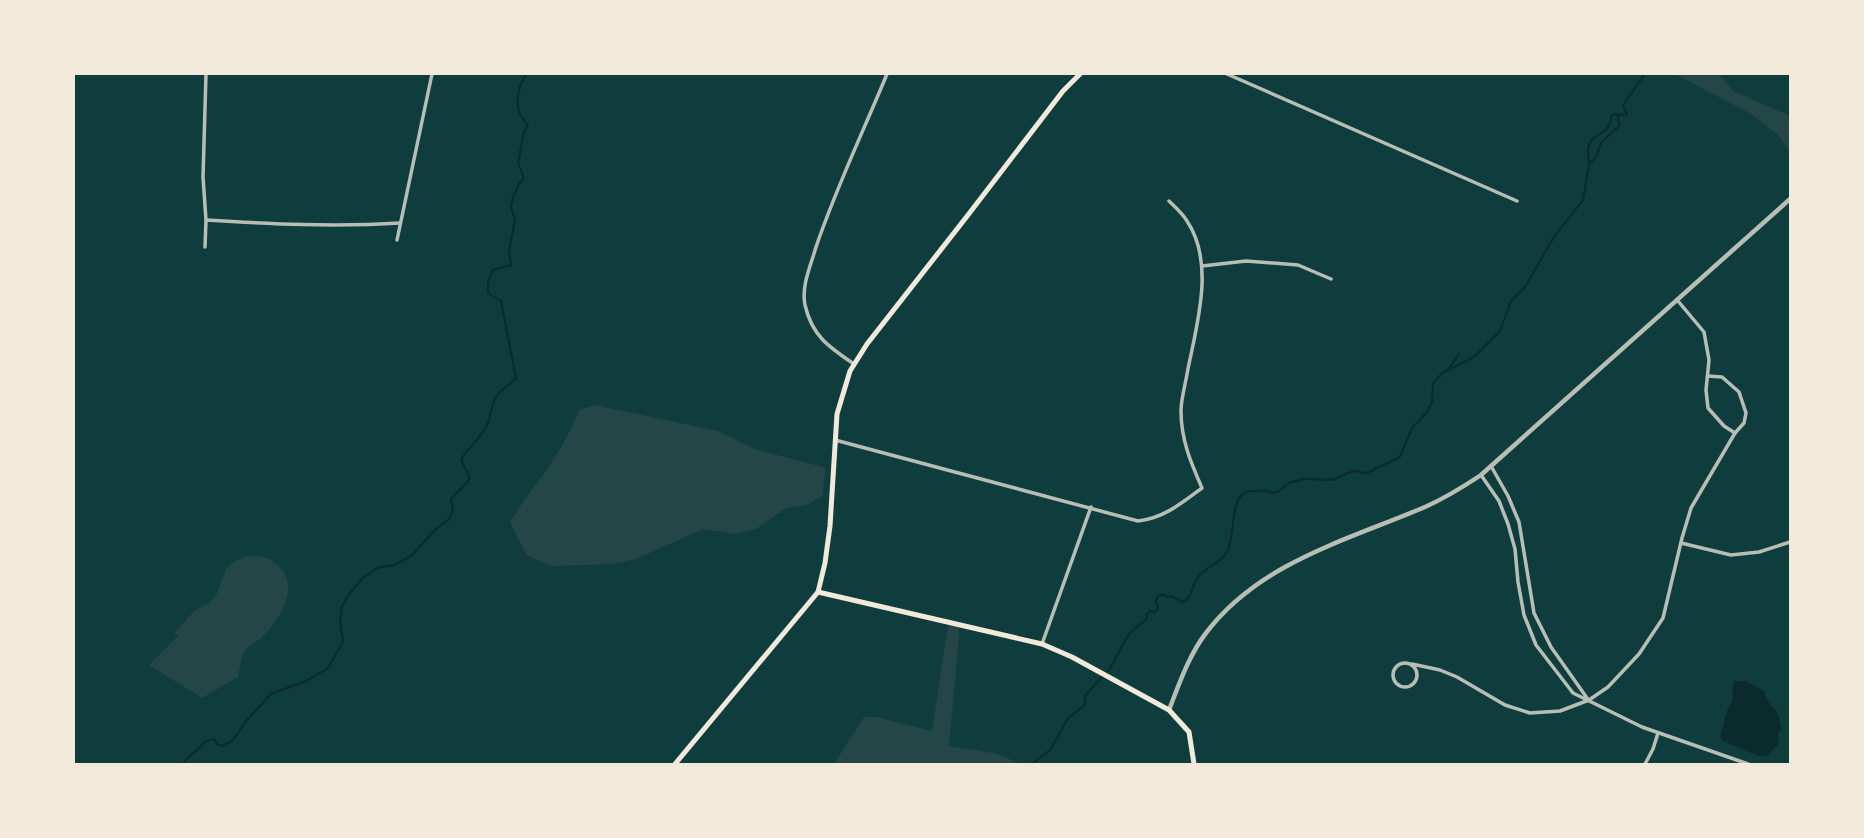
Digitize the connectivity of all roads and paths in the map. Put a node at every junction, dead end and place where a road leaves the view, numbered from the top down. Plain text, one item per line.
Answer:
1 (206, 74) edge
2 (432, 74) edge
3 (887, 74) edge
4 (1080, 74) edge
5 (1227, 74) edge
6 (1790, 199) edge
7 (1169, 201) dead end
8 (1517, 201) dead end
9 (206, 220) junction
10 (400, 223) junction
11 (397, 240) dead end
12 (205, 247) dead end
13 (1202, 266) junction
14 (1331, 279) dead end
15 (1678, 301) junction
16 (855, 364) junction
17 (1707, 376) junction
18 (1735, 433) junction
19 (835, 440) junction
20 (1491, 466) junction
21 (1480, 475) junction
22 (1091, 507) junction
23 (1790, 542) edge
24 (1681, 543) junction
25 (818, 592) junction
26 (1042, 644) junction
27 (1412, 664) junction
28 (1589, 700) junction
29 (1168, 710) junction
30 (1658, 733) junction
31 (676, 765) edge
32 (1194, 765) edge
33 (1645, 765) edge
34 (1748, 765) edge

1 - 9 street
2 - 10 street
3 - 16 street
4 - 16 main road
5 - 8 street
6 - 15 street
7 - 13 street
9 - 10 street
9 - 12 street
10 - 11 street
13 - 14 street
13 - 22 street
15 - 17 street
15 - 20 street
16 - 19 main road
17 - 18 street
17 - 18 street
18 - 24 street
19 - 22 street
19 - 25 main road
20 - 21 street
20 - 28 street
21 - 28 street
21 - 29 street
22 - 26 street
23 - 24 street
24 - 28 street
25 - 26 main road
25 - 31 main road
26 - 29 main road
27 - 27 street
27 - 28 street
28 - 30 street
29 - 32 main road
30 - 33 street
30 - 34 street

